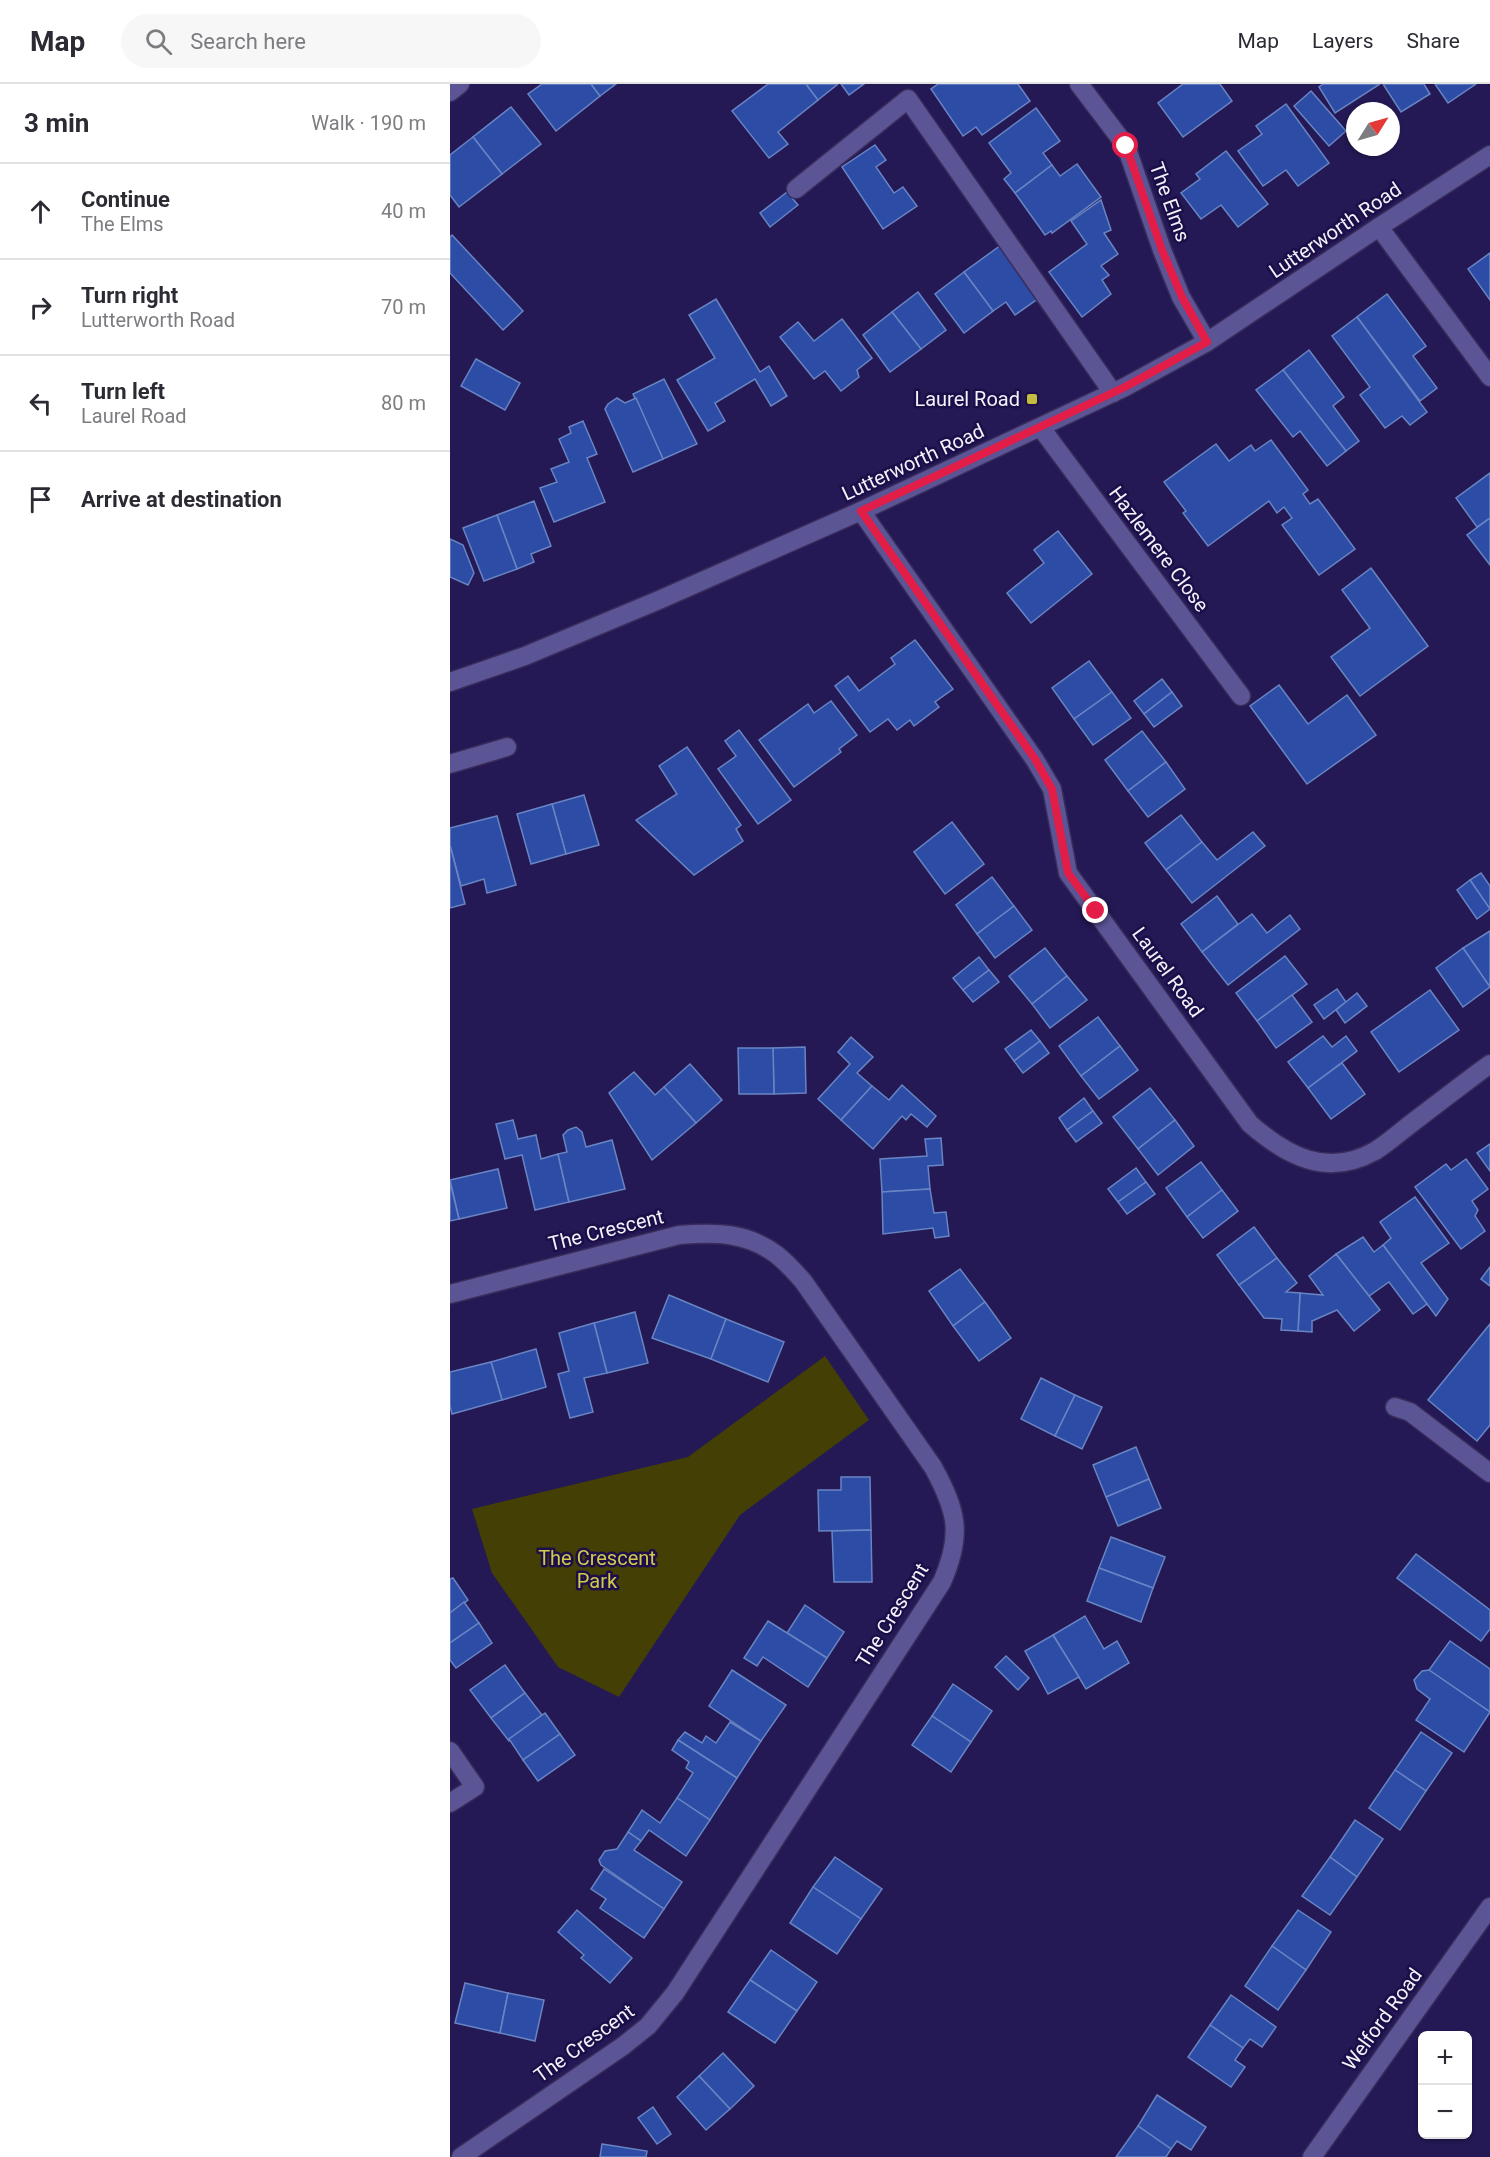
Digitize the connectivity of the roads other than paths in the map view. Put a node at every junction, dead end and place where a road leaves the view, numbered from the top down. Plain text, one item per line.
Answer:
1 (460, 84) edge
2 (1079, 84) edge
3 (450, 92) edge
4 (1490, 155) edge
5 (796, 189) dead end
6 (1379, 227) junction
7 (1207, 342) junction
8 (1490, 377) edge
9 (1113, 393) junction
10 (1041, 428) junction
11 (861, 511) junction
12 (450, 682) edge
13 (1241, 696) dead end
14 (507, 747) dead end
15 (450, 764) edge
16 (1490, 1064) edge
17 (450, 1294) edge
18 (1395, 1407) dead end
19 (1490, 1473) edge
20 (450, 1751) edge
21 (450, 1803) edge
22 (1490, 1907) edge
23 (461, 2157) edge
24 (1311, 2157) edge

1 - 3 street
2 - 7 street, The Elms
4 - 6 street, Lutterworth Road
5 - 9 street
6 - 7 street, Lutterworth Road
6 - 8 street
7 - 9 street, Lutterworth Road
9 - 10 street, Lutterworth Road
10 - 11 street, Lutterworth Road
10 - 13 street, Hazlemere Close
11 - 12 street, Lutterworth Road
11 - 16 street, Laurel Road
14 - 15 street
17 - 23 street, The Crescent
18 - 19 street
20 - 21 street
22 - 24 street, Welford Road

